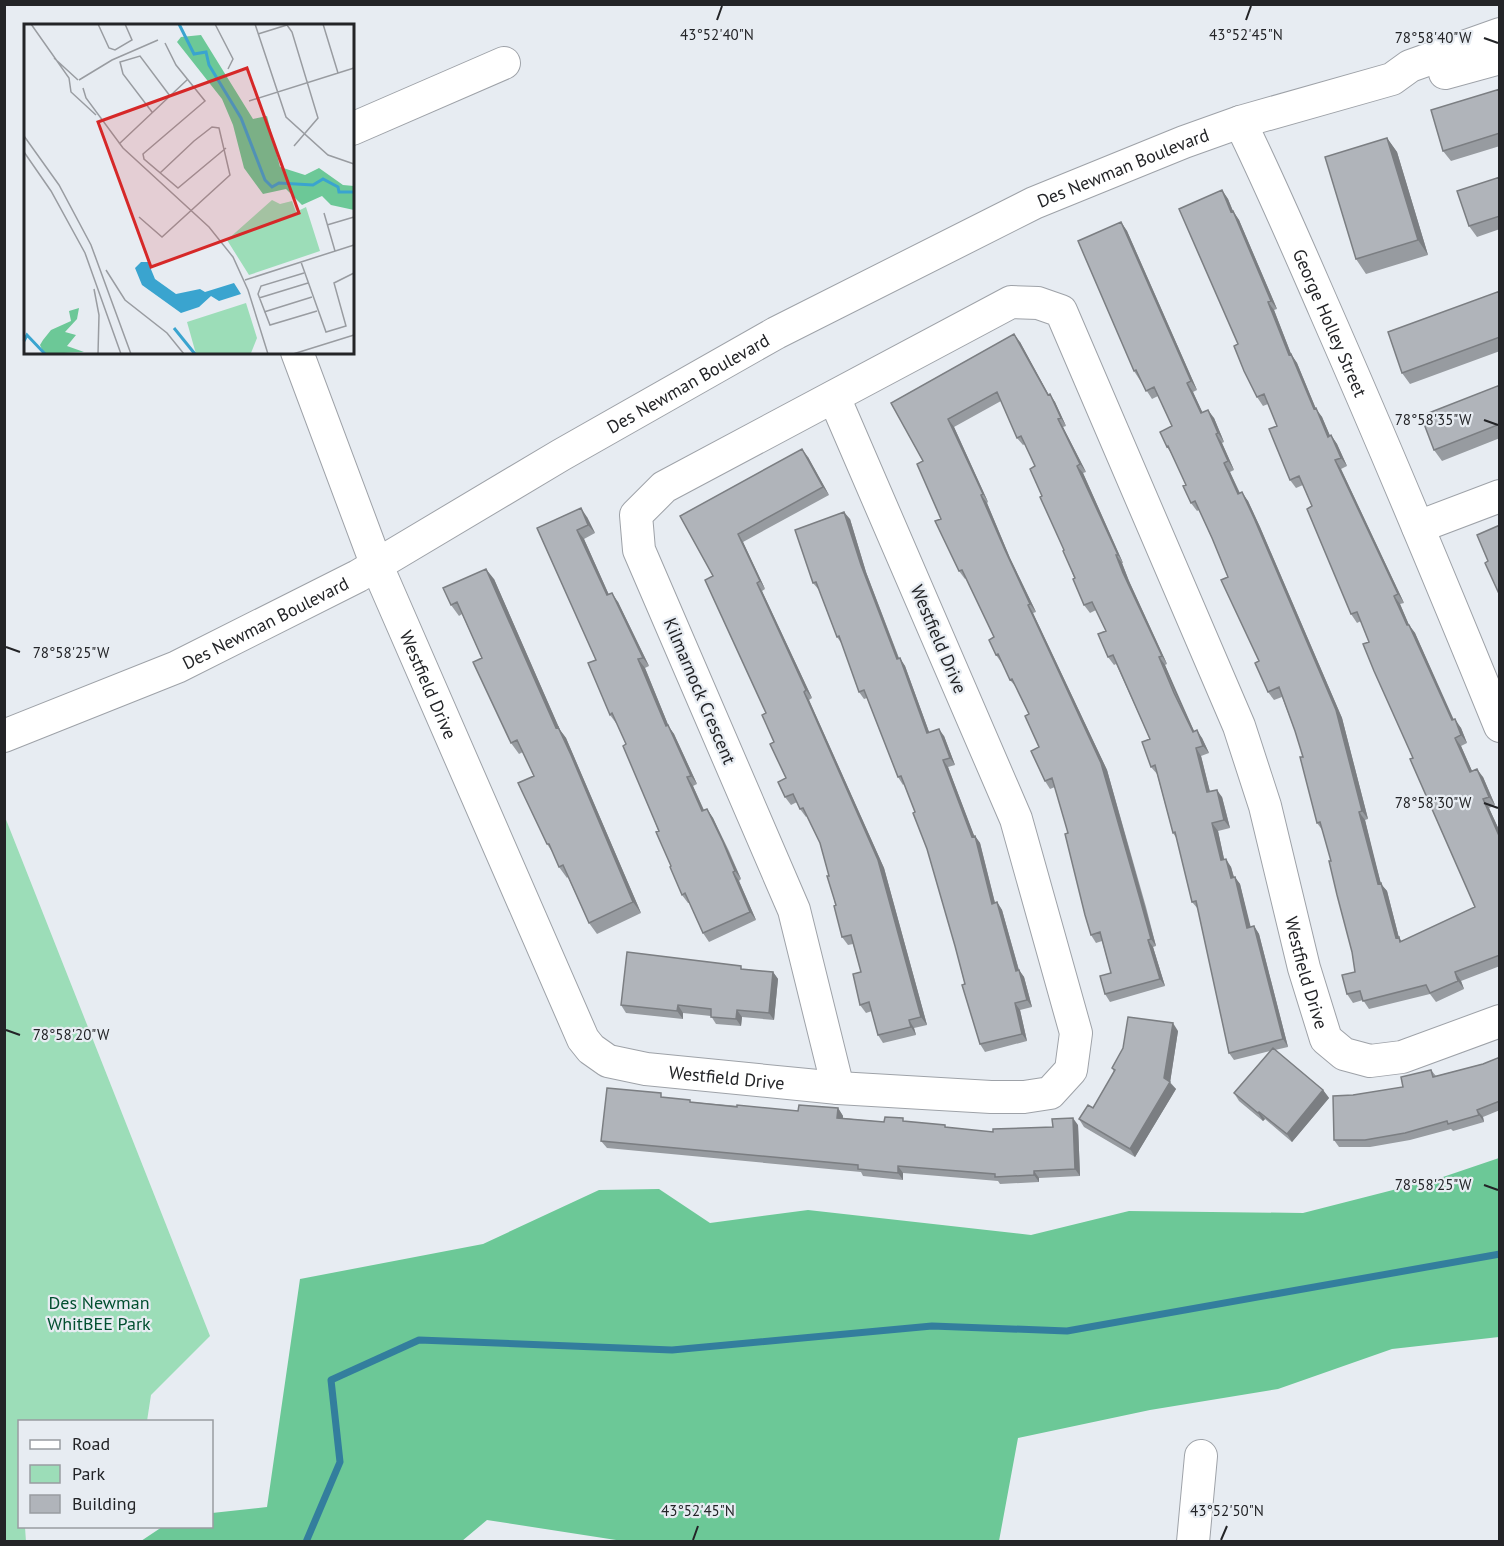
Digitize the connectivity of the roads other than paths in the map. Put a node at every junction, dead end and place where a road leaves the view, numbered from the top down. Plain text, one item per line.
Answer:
1 (1500, 34) edge
2 (1500, 58) edge
3 (504, 63) dead end
4 (1392, 79) junction
5 (1240, 122) junction
6 (354, 128) edge
7 (298, 354) edge
8 (834, 397) junction
9 (1500, 496) edge
10 (1418, 527) junction
11 (376, 567) junction
12 (1500, 726) edge
13 (4, 736) edge
14 (1500, 1021) edge
15 (838, 1088) junction
16 (1201, 1456) dead end
17 (1193, 1542) edge

1 - 4 street, Des Newman Boulevard
2 - 4 street, Des Newman Boulevard
3 - 6 street
4 - 5 street, Des Newman Boulevard
5 - 10 street, George Holley Street
5 - 11 street, Des Newman Boulevard
7 - 11 street, Westfield Drive
8 - 14 street, Westfield Drive
8 - 15 street, Kilmarnock Crescent
8 - 15 street, Westfield Drive
9 - 10 street
10 - 12 street, George Holley Street
11 - 13 street, Des Newman Boulevard
11 - 15 street, Westfield Drive
16 - 17 street

